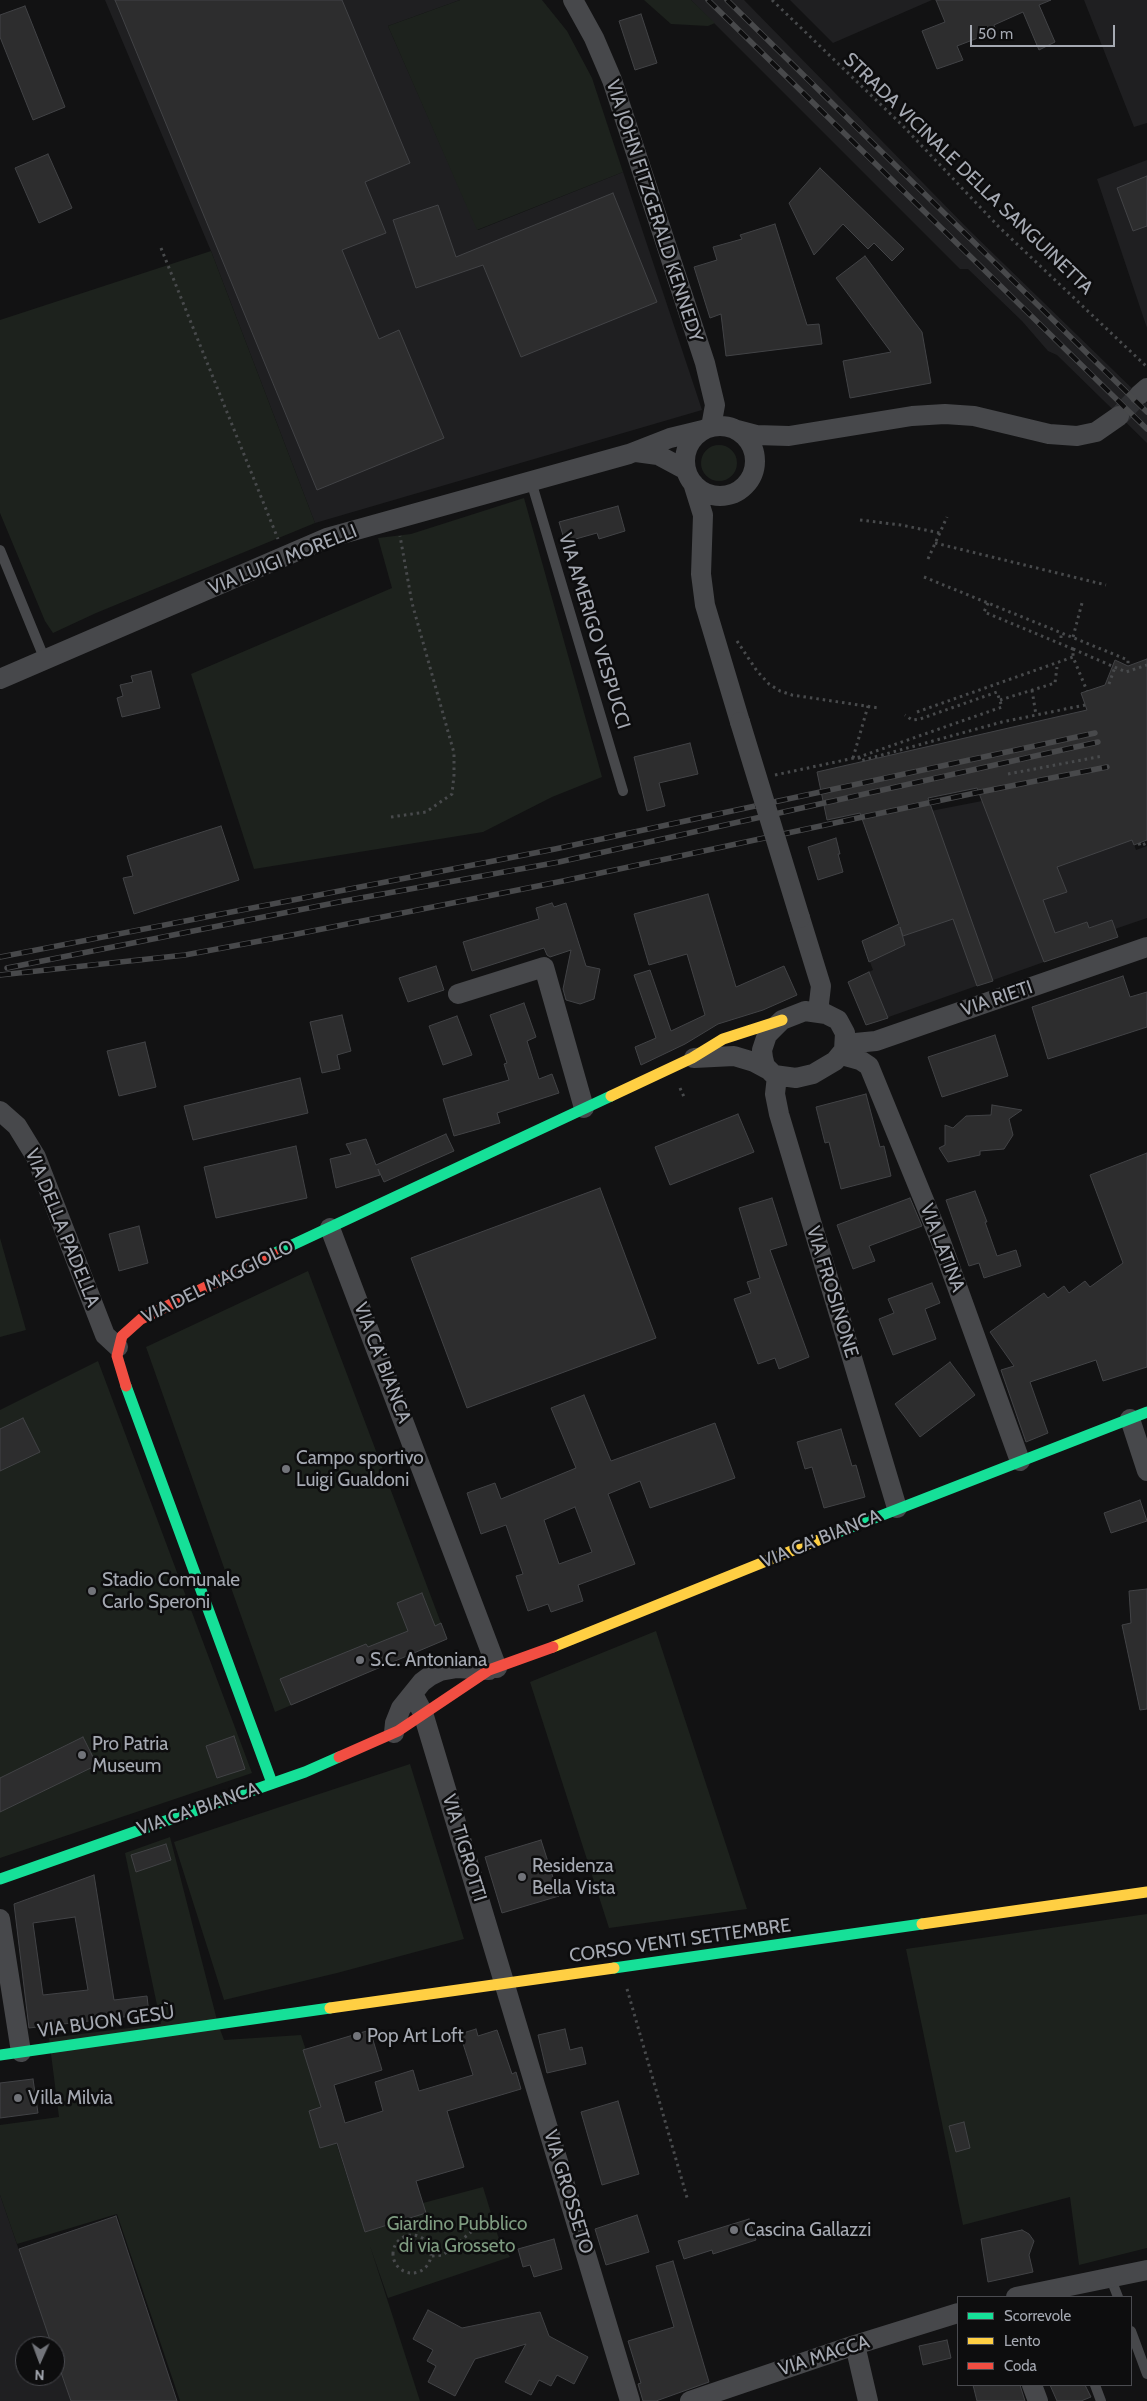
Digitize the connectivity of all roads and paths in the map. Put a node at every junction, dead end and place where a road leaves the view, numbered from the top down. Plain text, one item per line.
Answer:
1 (573, 0) edge
2 (772, 0) edge
3 (161, 248) dead end
4 (1147, 367) edge
5 (1119, 416) tunnel mouth
6 (707, 429) junction
7 (737, 430) junction
8 (789, 436) junction
9 (634, 452) junction
10 (754, 463) junction
11 (690, 476) junction
12 (531, 481) junction
13 (734, 492) junction
14 (947, 517) dead end
15 (396, 518) junction
16 (860, 520) dead end
17 (940, 533) junction
18 (704, 543) junction
19 (935, 543) junction
20 (0, 550) edge
21 (284, 556) junction
22 (928, 559) dead end
23 (924, 577) dead end
24 (1106, 585) dead end
25 (988, 603) junction
26 (1082, 603) dead end
27 (1062, 633) junction
28 (1073, 637) junction
29 (1061, 638) dead end
30 (733, 640) dead end
31 (1073, 649) junction
32 (1074, 657) junction
33 (45, 660) junction
34 (1147, 665) edge
35 (1128, 666) dead end
36 (1057, 667) dead end
37 (1115, 667) junction
38 (0, 679) edge
39 (1109, 684) dead end
40 (1032, 690) junction
41 (1087, 692) dead end
42 (1000, 700) junction
43 (1085, 705) dead end
44 (868, 706) junction
45 (880, 708) dead end
46 (917, 712) dead end
47 (905, 715) dead end
48 (1036, 715) junction
49 (1103, 756) dead end
50 (859, 757) junction
51 (854, 758) junction
52 (1008, 774) dead end
53 (770, 781) dead end
54 (623, 791) dead end
55 (391, 818) dead end
56 (1139, 843) dead end
57 (1147, 843) edge
58 (1147, 947) edge
59 (458, 994) dead end
60 (818, 1012) junction
61 (782, 1020) junction
62 (843, 1049) junction
63 (692, 1058) junction
64 (772, 1072) junction
65 (584, 1108) junction
66 (0, 1111) edge
67 (330, 1228) junction
68 (118, 1347) junction
69 (1138, 1416) edge
70 (1020, 1461) junction
71 (1147, 1471) edge
72 (897, 1508) junction
73 (492, 1669) junction
74 (412, 1694) junction
75 (423, 1713) junction
76 (394, 1733) junction
77 (272, 1783) junction
78 (0, 1879) edge
79 (1147, 1892) edge
80 (0, 1919) edge
81 (619, 1967) junction
82 (505, 1984) junction
83 (218, 2024) joint
84 (21, 2052) junction
85 (0, 2055) edge
86 (688, 2201) dead end
87 (492, 2215) dead end
88 (432, 2256) junction
89 (1147, 2270) edge
90 (1114, 2288) edge
91 (1062, 2293) edge
92 (1028, 2296) edge
93 (957, 2314) edge
94 (1132, 2335) edge
95 (855, 2345) junction
96 (1147, 2374) edge
97 (1032, 2386) edge
98 (1095, 2386) edge
99 (630, 2401) edge
100 (690, 2401) edge
101 (868, 2401) edge
102 (1038, 2401) edge
103 (1101, 2401) edge

1 - 6 street, VIA JOHN FITZGERALD KENNEDY
2 - 4 path, STRADA VICINALE DELLA SANGUINETTA
3 - 21 path
5 - 8 street
6 - 7 street
6 - 9 street, VIA LUIGI MORELLI
6 - 11 street
7 - 8 street
7 - 10 street
8 - 10 street
9 - 11 street
9 - 12 street, VIA LUIGI MORELLI
10 - 13 street
11 - 13 street
11 - 18 street
12 - 15 street, VIA LUIGI MORELLI
12 - 54 lane, VIA AMERIGO VESPUCCI
13 - 18 street
14 - 17 path
15 - 21 street, VIA LUIGI MORELLI
15 - 55 path
16 - 17 path
17 - 19 path
18 - 60 street, bridge
19 - 22 path
19 - 24 path
20 - 33 lane
21 - 33 street, VIA LUIGI MORELLI
23 - 25 path
25 - 27 path
25 - 31 path
26 - 28 path
27 - 28 path
27 - 29 path
28 - 35 path
30 - 44 path
31 - 32 path
31 - 37 path
32 - 41 path
32 - 46 path
33 - 38 street, VIA LUIGI MORELLI
34 - 37 path
36 - 40 path
37 - 39 path
40 - 42 path
40 - 48 path
42 - 47 path
42 - 50 path
43 - 48 path
44 - 45 path
44 - 51 path
48 - 50 path
49 - 52 path
50 - 51 path
51 - 53 path
56 - 57 path
58 - 62 street, VIA RIETI
59 - 65 street
60 - 61 street
60 - 62 street
61 - 63 street, VIA DEL MAGGIOLO
61 - 64 street
62 - 64 street
62 - 70 street, VIA LATINA
63 - 64 street, VIA DEL MAGGIOLO
63 - 65 street, VIA DEL MAGGIOLO
64 - 72 street, VIA FROSINONE
65 - 67 street, VIA DEL MAGGIOLO
66 - 68 street, VIA DELLA PADELLA
67 - 68 street, VIA DEL MAGGIOLO
67 - 73 street, VIA CA' BIANCA
68 - 77 street
69 - 70 street, VIA CA' BIANCA
69 - 71 street
70 - 72 street, VIA CA' BIANCA
72 - 73 street, VIA CA' BIANCA
73 - 74 street, VIA CA' BIANCA
73 - 75 street, VIA CA' BIANCA
74 - 75 street
74 - 76 street, VIA CA' BIANCA
75 - 76 street, VIA CA' BIANCA
75 - 82 street, VIA TIGROTTI
76 - 77 street, VIA CA' BIANCA
77 - 78 street, VIA CA' BIANCA
79 - 81 street, CORSO VENTI SETTEMBRE
80 - 84 street
81 - 82 street, CORSO VENTI SETTEMBRE
81 - 86 path
82 - 83 street, CORSO VENTI SETTEMBRE
82 - 99 street, VIA GROSSETO
83 - 84 street, VIA BUON GESÙ
84 - 85 street, VIA BUON GESÙ
87 - 88 path
88 - 88 path
89 - 90 street
90 - 91 street
91 - 92 street
93 - 95 street, VIA MACCA
94 - 96 lane
95 - 100 street, VIA MACCA
95 - 101 street
97 - 102 street
98 - 103 lane

